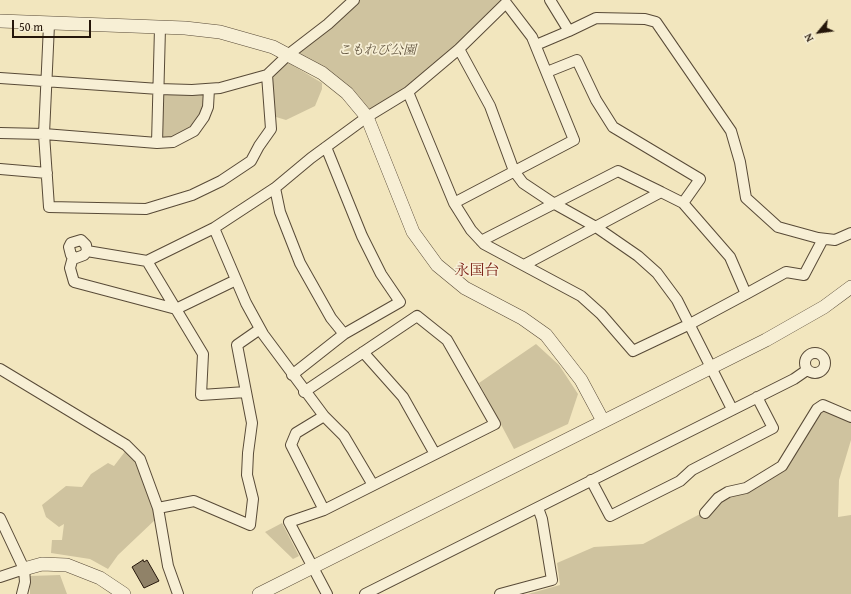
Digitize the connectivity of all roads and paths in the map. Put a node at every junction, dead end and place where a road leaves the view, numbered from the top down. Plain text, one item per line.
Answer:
1 (354, 0) edge
2 (550, 0) edge
3 (0, 21) edge
4 (49, 24) junction
5 (160, 28) junction
6 (569, 31) junction
7 (536, 45) junction
8 (460, 49) junction
9 (289, 54) junction
10 (547, 72) junction
11 (267, 75) junction
12 (0, 78) edge
13 (46, 80) junction
14 (159, 89) junction
15 (209, 89) junction
16 (408, 92) junction
17 (367, 117) junction
18 (0, 133) edge
19 (44, 134) junction
20 (157, 144) junction
21 (326, 147) junction
22 (0, 169) edge
23 (514, 171) junction
24 (47, 173) junction
25 (275, 188) junction
26 (661, 192) junction
27 (683, 202) junction
28 (454, 203) junction
29 (553, 203) junction
30 (596, 227) junction
31 (214, 228) junction
32 (851, 233) edge
33 (823, 239) junction
34 (481, 241) junction
35 (87, 251) junction
36 (73, 256) junction
37 (147, 261) junction
38 (524, 265) junction
39 (236, 280) junction
40 (851, 287) edge
41 (746, 294) junction
42 (176, 309) junction
43 (690, 324) junction
44 (260, 329) junction
45 (344, 334) junction
46 (363, 352) junction
47 (711, 368) junction
48 (0, 369) edge
49 (807, 370) dead end
50 (292, 375) junction
51 (246, 392) junction
52 (304, 392) junction
53 (758, 397) junction
54 (732, 409) junction
55 (324, 416) junction
56 (851, 417) edge
57 (603, 421) junction
58 (435, 454) junction
59 (591, 480) junction
60 (374, 485) junction
61 (158, 508) junction
62 (538, 508) junction
63 (324, 510) junction
64 (704, 513) dead end
65 (0, 518) edge
66 (313, 567) junction
67 (24, 569) junction
68 (0, 577) edge
69 (22, 594) edge
70 (124, 594) edge
71 (178, 594) edge
72 (259, 594) edge
73 (327, 594) edge
74 (365, 594) edge
75 (500, 594) edge

1 - 9 street
2 - 6 street
3 - 4 street
4 - 5 street
4 - 13 street
5 - 9 street
5 - 14 street
6 - 7 street
6 - 33 street
7 - 8 street
7 - 10 street
8 - 16 street
8 - 23 street
9 - 11 street
9 - 17 street
10 - 23 street
10 - 27 street
11 - 15 street
11 - 24 street
12 - 13 street
13 - 14 street
13 - 19 street
14 - 15 street
14 - 20 street
15 - 20 street
16 - 17 street
16 - 28 street
17 - 21 street
17 - 57 street
18 - 19 street
19 - 20 street
19 - 24 street
21 - 25 street
21 - 45 street
22 - 24 street
23 - 28 street
23 - 29 street
25 - 31 street
25 - 45 street
26 - 27 street
26 - 29 street
26 - 30 street
27 - 41 street
28 - 34 street
29 - 30 street
29 - 34 street
30 - 38 street
30 - 43 street
31 - 37 street
31 - 39 street
32 - 33 street
33 - 41 street
34 - 38 street
35 - 36 street
35 - 36 street
35 - 37 street
36 - 42 street
37 - 42 street
38 - 43 street
39 - 42 street
39 - 44 street
40 - 47 street
41 - 43 street
42 - 51 street
43 - 47 street
44 - 50 street
44 - 51 street
45 - 50 street
46 - 52 street
46 - 58 street
46 - 58 street
47 - 54 street
47 - 57 street
48 - 61 street
49 - 53 street
50 - 52 street
51 - 61 street
52 - 55 street
53 - 54 street
53 - 59 street
54 - 59 street
55 - 60 street
55 - 63 street
56 - 64 street
57 - 66 street
58 - 60 street
59 - 62 street
60 - 63 street
61 - 71 street
62 - 74 street
62 - 75 street
63 - 66 street
65 - 67 street
66 - 72 street
66 - 73 street
67 - 68 street
67 - 69 street
67 - 70 street

